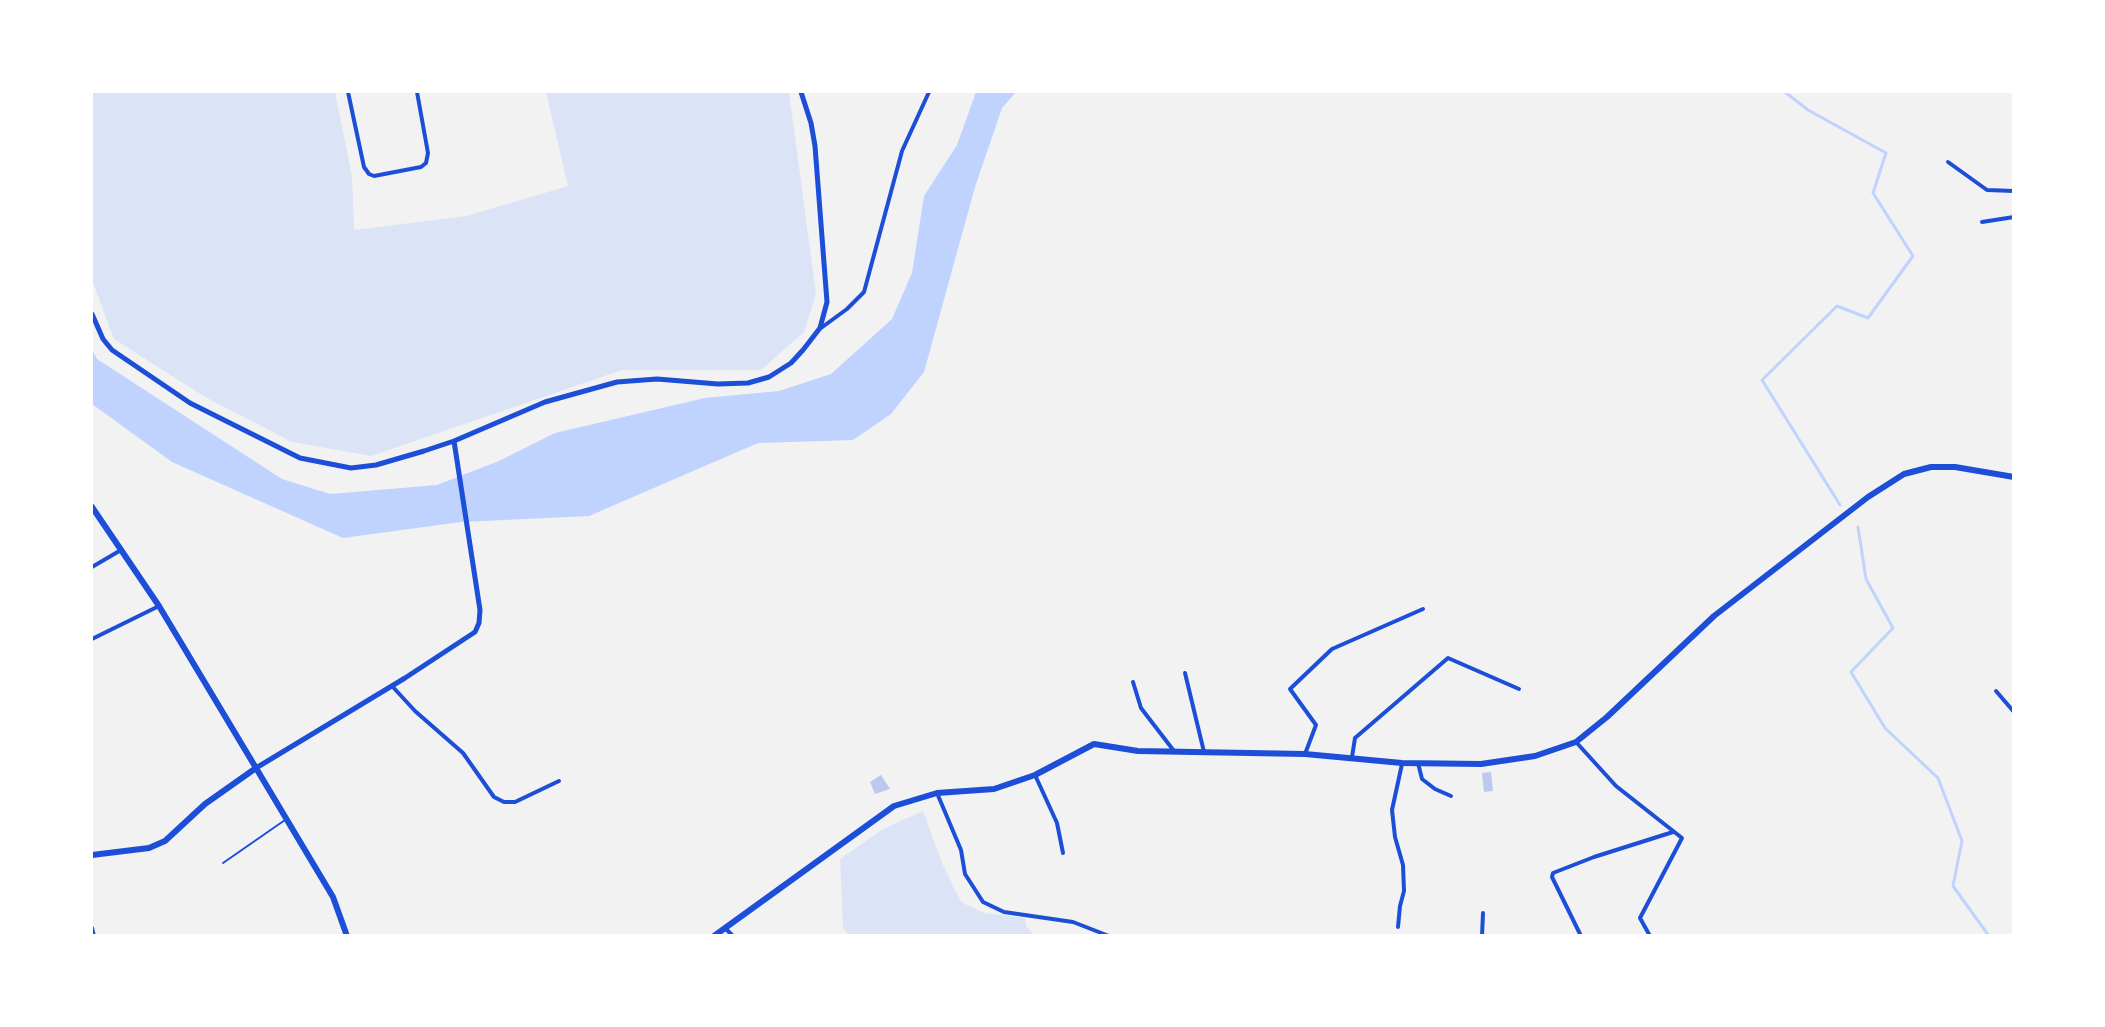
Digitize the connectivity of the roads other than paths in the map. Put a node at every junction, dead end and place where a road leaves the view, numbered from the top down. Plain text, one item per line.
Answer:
1 (348, 92) edge
2 (417, 92) edge
3 (801, 92) edge
4 (929, 92) edge
5 (1948, 162) dead end
6 (2013, 191) edge
7 (2013, 217) edge
8 (1982, 222) dead end
9 (92, 314) edge
10 (820, 328) junction
11 (454, 441) junction
12 (2013, 477) edge
13 (92, 507) edge
14 (121, 550) junction
15 (92, 567) edge
16 (159, 606) junction
17 (1423, 609) dead end
18 (92, 639) edge
19 (1185, 673) dead end
20 (1132, 682) dead end
21 (392, 686) junction
22 (1519, 688) dead end
23 (1996, 691) dead end
24 (2013, 712) edge
25 (1576, 742) junction
26 (1174, 751) junction
27 (1204, 752) junction
28 (1305, 754) junction
29 (1352, 757) junction
30 (1402, 763) junction
31 (1418, 763) junction
32 (256, 768) junction
33 (1035, 775) junction
34 (559, 781) dead end
35 (937, 793) junction
36 (1451, 796) dead end
37 (287, 818) junction
38 (1673, 832) junction
39 (1063, 853) dead end
40 (92, 855) edge
41 (223, 863) dead end
42 (1483, 913) dead end
43 (1398, 927) dead end
44 (92, 928) edge
45 (725, 928) junction
46 (94, 936) edge
47 (347, 936) edge
48 (714, 936) edge
49 (733, 936) edge
50 (1109, 936) edge
51 (1482, 936) edge
52 (1581, 936) edge
53 (1650, 936) edge

1 - 2 street
3 - 10 street
4 - 10 street
5 - 6 street
7 - 8 street
9 - 11 street
10 - 11 street
11 - 21 street
12 - 25 main road
13 - 14 main road
14 - 15 street
14 - 16 main road
16 - 18 street
16 - 32 main road
17 - 28 street
19 - 27 street
20 - 26 street
21 - 32 street
21 - 34 street
22 - 29 street
23 - 24 street
25 - 31 main road
25 - 38 street
26 - 27 main road
26 - 33 main road
27 - 28 main road
28 - 29 main road
29 - 30 main road
30 - 31 main road
30 - 43 street
31 - 36 street
32 - 37 main road
32 - 40 main road
33 - 35 main road
33 - 39 street
35 - 45 main road
35 - 50 street
37 - 41 lane
37 - 47 main road
38 - 52 street
38 - 53 street
42 - 51 street
44 - 46 street
45 - 48 main road
45 - 49 street

